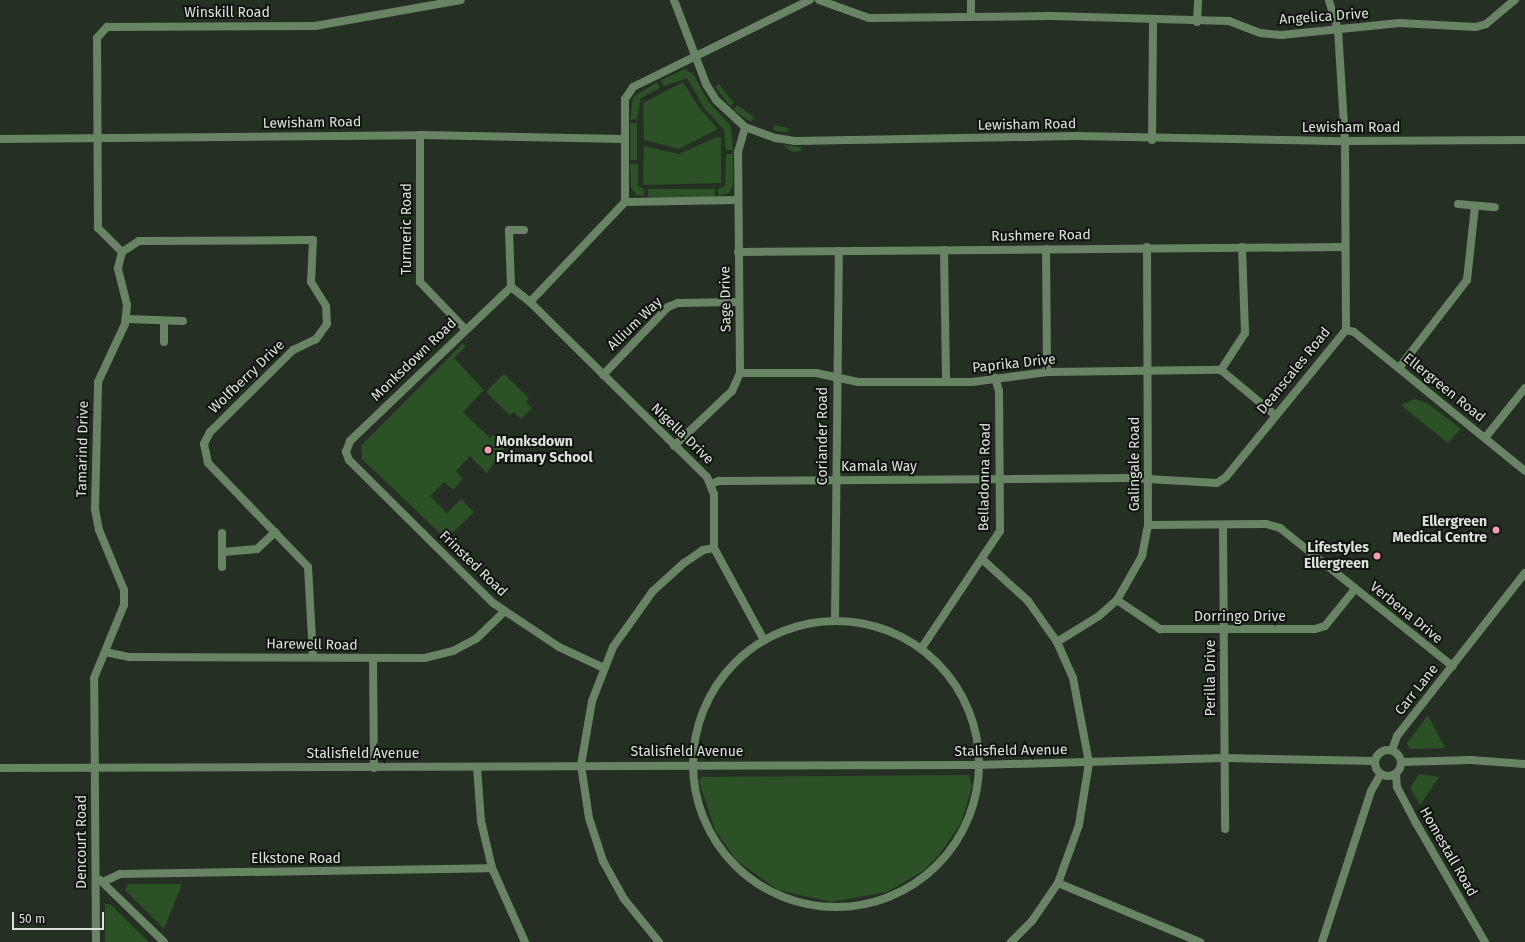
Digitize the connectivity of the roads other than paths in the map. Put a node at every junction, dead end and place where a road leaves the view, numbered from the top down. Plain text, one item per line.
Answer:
1 (460, 0) edge
2 (674, 0) edge
3 (810, 0) edge
4 (819, 0) edge
5 (971, 0) edge
6 (1198, 0) edge
7 (1329, 0) edge
8 (1515, 0) edge
9 (971, 16) junction
10 (1153, 19) junction
11 (1197, 22) junction
12 (1338, 30) junction
13 (694, 56) junction
14 (745, 127) junction
15 (420, 135) junction
16 (99, 138) junction
17 (0, 139) edge
18 (624, 139) junction
19 (1152, 140) junction
20 (1525, 140) edge
21 (1345, 141) junction
22 (738, 200) junction
23 (625, 202) junction
24 (1458, 204) dead end
25 (1476, 206) junction
26 (1495, 207) dead end
27 (524, 230) dead end
28 (1242, 247) junction
29 (1345, 247) junction
30 (1147, 248) junction
31 (1046, 249) junction
32 (944, 250) junction
33 (839, 251) junction
34 (122, 252) junction
35 (738, 252) junction
36 (507, 289) junction
37 (530, 302) junction
38 (738, 302) junction
39 (126, 319) junction
40 (183, 321) dead end
41 (164, 322) junction
42 (464, 329) junction
43 (1346, 330) junction
44 (164, 342) dead end
45 (1399, 368) junction
46 (1221, 370) junction
47 (1047, 372) junction
48 (1147, 372) junction
49 (740, 373) junction
50 (603, 375) junction
51 (837, 377) junction
52 (995, 378) junction
53 (946, 381) junction
54 (1525, 388) edge
55 (1275, 415) junction
56 (1485, 438) junction
57 (674, 446) junction
58 (346, 452) joint
59 (1525, 471) edge
60 (999, 479) junction
61 (836, 480) junction
62 (1148, 481) junction
63 (711, 484) junction
64 (1148, 525) junction
65 (1223, 525) junction
66 (275, 532) junction
67 (222, 533) dead end
68 (714, 548) junction
69 (223, 552) junction
70 (983, 560) junction
71 (222, 567) dead end
72 (1525, 573) edge
73 (1355, 589) junction
74 (1117, 600) junction
75 (505, 611) junction
76 (835, 621) junction
77 (1224, 631) junction
78 (764, 640) junction
79 (1057, 642) junction
80 (921, 649) junction
81 (105, 652) junction
82 (313, 657) junction
83 (373, 659) junction
84 (1452, 666) junction
85 (604, 668) junction
86 (1392, 750) junction
87 (1224, 758) junction
88 (1374, 761) junction
89 (1401, 762) junction
90 (1089, 763) junction
91 (1525, 764) edge
92 (581, 765) junction
93 (691, 765) junction
94 (977, 765) junction
95 (95, 766) junction
96 (477, 767) junction
97 (0, 768) edge
98 (374, 768) junction
99 (1381, 774) junction
100 (1396, 774) junction
101 (1225, 829) dead end
102 (492, 868) junction
103 (99, 881) junction
104 (1058, 882) junction
105 (96, 942) edge
106 (164, 942) edge
107 (525, 942) edge
108 (659, 942) edge
109 (1011, 942) edge
110 (1200, 942) edge
111 (1322, 942) edge
112 (1485, 942) edge

1 - 16 street, Winskill Road
2 - 13 street, Lewisham Road
3 - 13 street
4 - 9 street, Angelica Drive
5 - 9 street
6 - 11 street
7 - 12 street, Deanscales Road
8 - 12 street, Angelica Drive
9 - 10 street, Angelica Drive
10 - 11 street, Angelica Drive
10 - 19 street
11 - 12 street, Angelica Drive
12 - 21 street, Deanscales Road
13 - 14 street, Lewisham Road
13 - 18 street
14 - 19 street, Lewisham Road
14 - 22 street, Sage Drive
15 - 16 street, Lewisham Road
15 - 18 street, Lewisham Road
15 - 42 street, Turmeric Road
16 - 17 street, Lewisham Road
16 - 34 street
18 - 23 street
19 - 21 street, Lewisham Road
20 - 21 street, Lewisham Road
21 - 29 street, Deanscales Road
22 - 23 street
22 - 35 street, Sage Drive
23 - 37 street
24 - 25 street
25 - 26 street
25 - 45 street
27 - 36 street
28 - 29 street, Rushmere Road
28 - 30 street, Rushmere Road
28 - 46 street
29 - 43 street, Deanscales Road
30 - 31 street, Rushmere Road
30 - 48 street, Galingale Road
31 - 32 street, Rushmere Road
31 - 47 street
32 - 33 street, Rushmere Road
32 - 53 street
33 - 35 street, Rushmere Road
33 - 51 street, Coriander Road
34 - 39 street, Tamarind Drive
34 - 66 street, Wolfberry Drive
35 - 38 street, Sage Drive
36 - 37 street, Nigella Drive
36 - 42 street, Monksdown Road
37 - 50 street, Nigella Drive
38 - 49 street, Sage Drive
38 - 50 street, Allium Way
39 - 41 street
39 - 81 street, Tamarind Drive
40 - 41 street
41 - 44 street
42 - 58 street, Monksdown Road
43 - 45 street, Ellergreen Road
43 - 55 street, Deanscales Road
45 - 56 street, Ellergreen Road
46 - 48 street, Paprika Drive
46 - 55 street
47 - 48 street, Paprika Drive
47 - 52 street, Paprika Drive
48 - 62 street, Galingale Road
49 - 51 street, Paprika Drive
49 - 57 street, Sage Drive
50 - 57 street, Nigella Drive
51 - 53 street, Paprika Drive
51 - 61 street, Coriander Road
52 - 53 street, Paprika Drive
52 - 60 street, Belladonna Road
54 - 56 street
55 - 62 street, Deanscales Road
56 - 59 street, Ellergreen Road
57 - 63 street, Nigella Drive
58 - 75 street, Frinsted Road
60 - 61 street, Kamala Way
60 - 62 street, Kamala Way
60 - 70 street, Belladonna Road
61 - 63 street, Kamala Way
61 - 76 street, Coriander Road
62 - 64 street, Galingale Road
63 - 68 street, Nigella Drive
64 - 65 street, Verbena Drive
64 - 74 street, Galingale Road
65 - 73 street, Verbena Drive
65 - 77 street, Perilla Drive
66 - 69 street
66 - 82 street, Wolfberry Drive
67 - 69 street
68 - 78 street, Nigella Drive
68 - 85 street
69 - 71 street
70 - 79 street
70 - 80 street, Belladonna Road
72 - 84 street, Carr Lane
73 - 77 street, Dorringo Drive
73 - 84 street, Verbena Drive
74 - 77 street, Dorringo Drive
74 - 79 street, Galingale Road
75 - 83 street, Harewell Road
75 - 85 street, Frinsted Road
76 - 78 street
76 - 80 street
77 - 87 street, Perilla Drive
78 - 93 street
79 - 90 street
80 - 94 street
81 - 82 street, Harewell Road
81 - 95 street, Tamarind Drive
82 - 83 street, Harewell Road
83 - 98 street
84 - 86 street, Carr Lane
85 - 92 street
86 - 88 street
86 - 89 street
87 - 88 street, Stalisfield Avenue
87 - 90 street, Stalisfield Avenue
87 - 101 street, Perilla Drive
88 - 99 street
89 - 91 street
89 - 100 street
90 - 94 street, Stalisfield Avenue
90 - 104 street
92 - 93 street, Stalisfield Avenue
92 - 96 street, Stalisfield Avenue
92 - 108 street
93 - 94 street, Stalisfield Avenue
93 - 94 street
95 - 97 street, Stalisfield Avenue
95 - 98 street, Stalisfield Avenue
95 - 103 street, Dencourt Road
96 - 98 street, Stalisfield Avenue
96 - 102 street
99 - 100 street
99 - 111 street
100 - 112 street, Homestall Road
102 - 103 street, Elkstone Road
102 - 107 street
103 - 105 street, Dencourt Road
103 - 106 street
104 - 109 street
104 - 110 street

